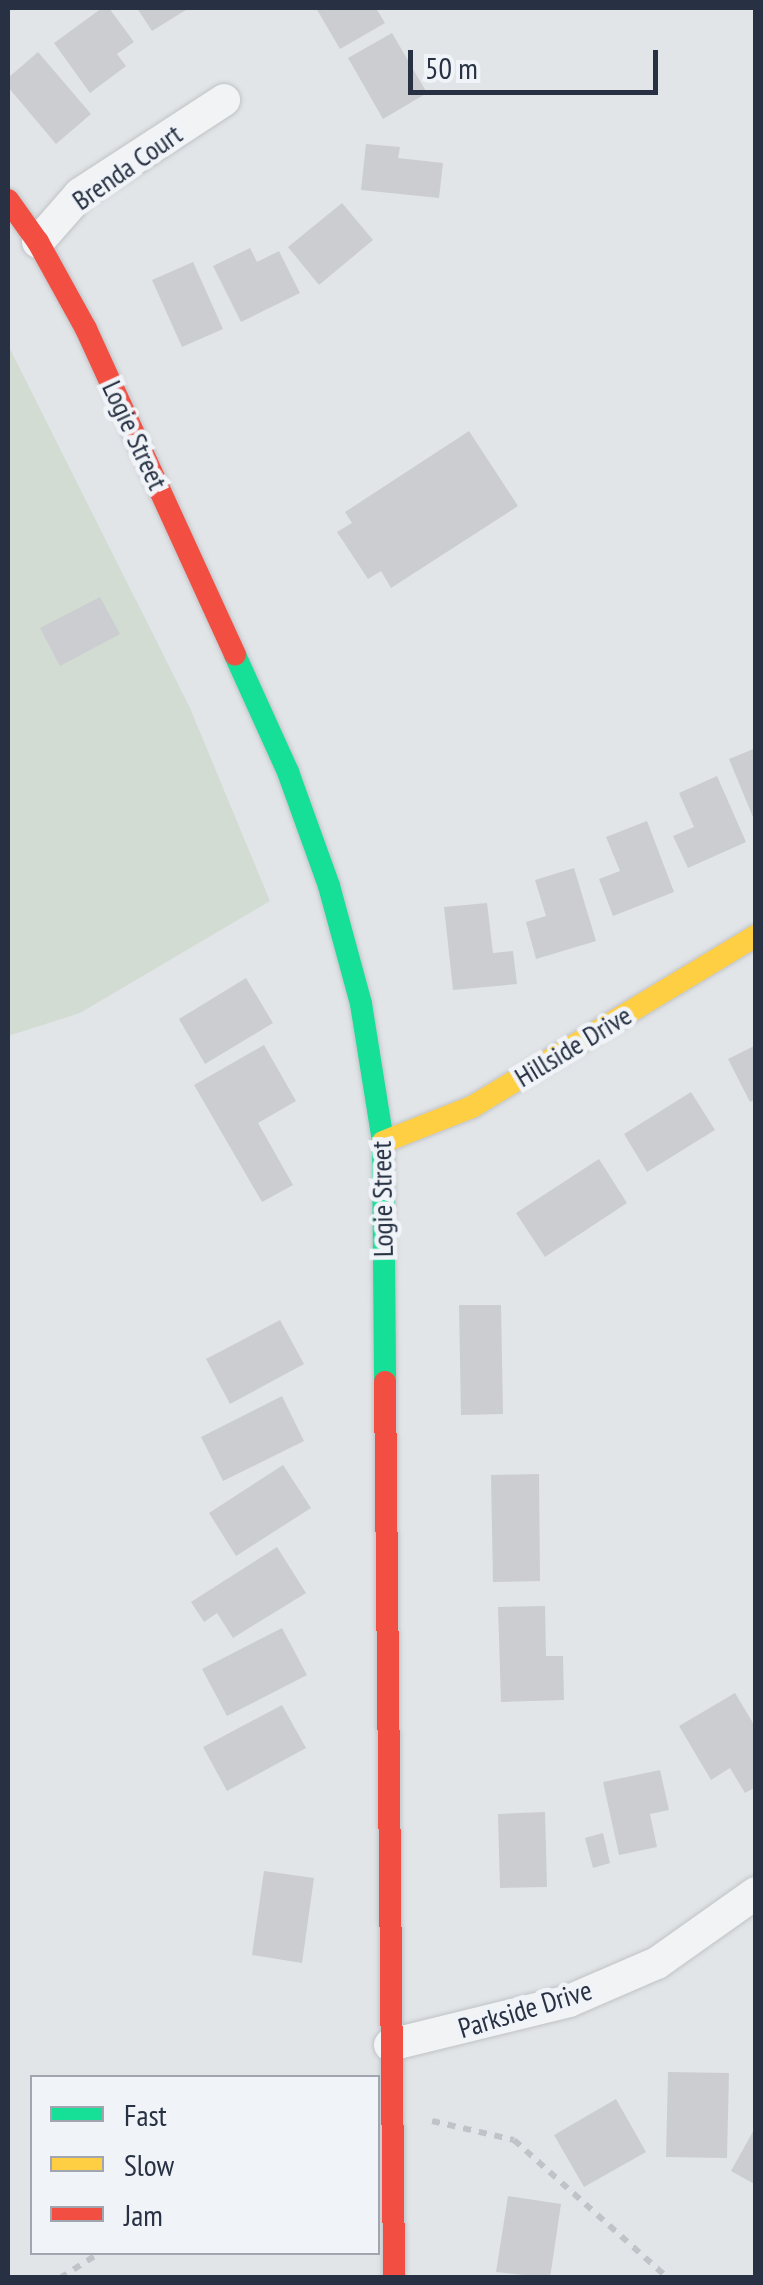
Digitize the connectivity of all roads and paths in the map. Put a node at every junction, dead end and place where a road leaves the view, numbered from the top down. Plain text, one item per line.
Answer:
1 (224, 100) dead end
2 (8, 200) edge
3 (38, 242) junction
4 (756, 936) edge
5 (383, 1142) junction
6 (756, 1893) edge
7 (390, 2045) junction
8 (390, 2111) junction
9 (97, 2255) edge
10 (60, 2278) edge
11 (394, 2278) edge
12 (668, 2278) edge

1 - 3 street, Brenda Court
2 - 3 street, Logie Street
3 - 5 street, Logie Street
4 - 5 street, Hillside Drive
5 - 7 street, Logie Street
6 - 7 street, Parkside Drive
7 - 8 street, Logie Street
8 - 11 street, Logie Street
8 - 12 path
9 - 10 path

